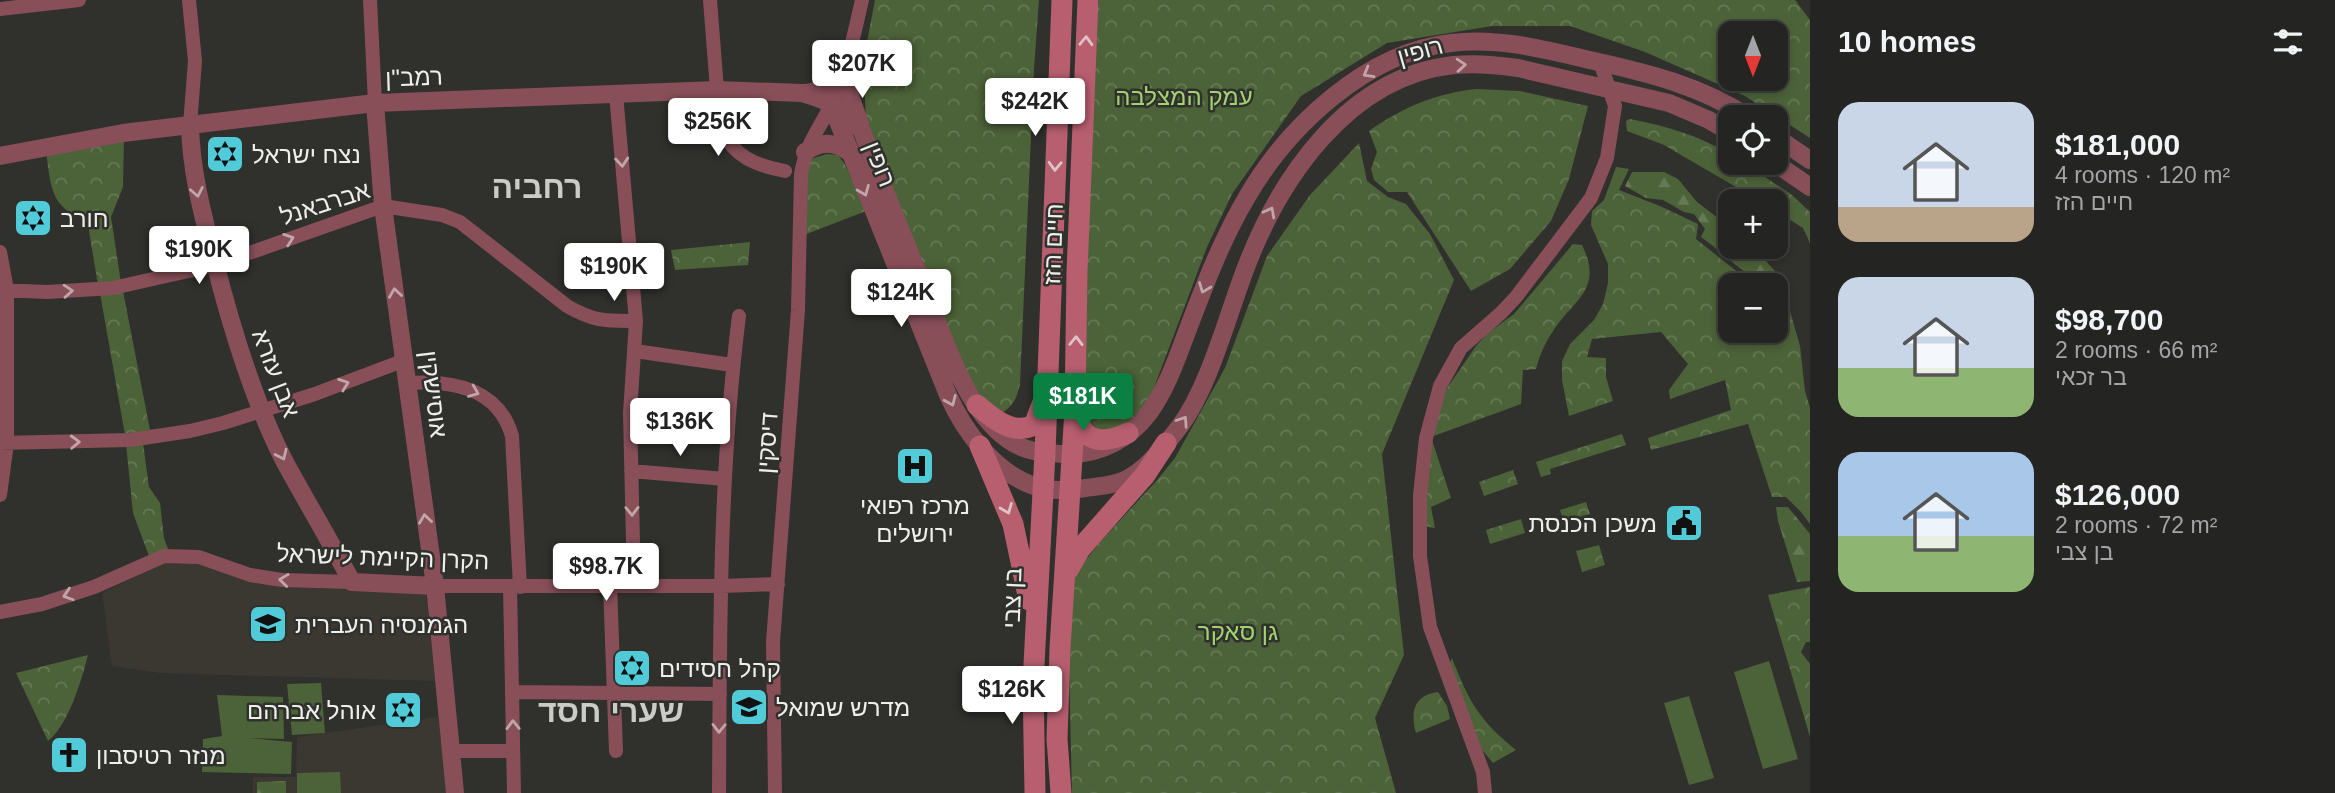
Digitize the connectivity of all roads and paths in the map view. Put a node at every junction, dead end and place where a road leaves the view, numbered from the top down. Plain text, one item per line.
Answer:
1 (79, 0) edge
2 (189, 0) edge
3 (370, 0) edge
4 (710, 0) edge
5 (862, 0) edge
6 (1062, 0) edge
7 (1088, 0) edge
8 (0, 9) edge
9 (1600, 62) junction
10 (842, 73) junction
11 (1610, 89) junction
12 (717, 90) junction
13 (802, 93) junction
14 (616, 94) junction
15 (375, 103) junction
16 (831, 104) junction
17 (1728, 105) edge
18 (190, 125) junction
19 (1718, 125) edge
20 (862, 131) junction
21 (1788, 145) edge
22 (805, 152) junction
23 (849, 152) junction
24 (0, 156) edge
25 (1810, 160) edge
26 (785, 171) dead end
27 (1788, 172) edge
28 (1810, 187) edge
29 (383, 206) junction
30 (0, 253) edge
31 (215, 265) junction
32 (4, 290) edge
33 (739, 316) dead end
34 (636, 321) junction
35 (635, 351) junction
36 (405, 360) junction
37 (733, 365) junction
38 (407, 383) junction
39 (1046, 386) junction
40 (977, 405) junction
41 (1075, 410) junction
42 (263, 411) junction
43 (1128, 433) junction
44 (3, 443) edge
45 (1166, 443) junction
46 (980, 446) junction
47 (1045, 453) junction
48 (1073, 454) junction
49 (631, 471) junction
50 (725, 480) junction
51 (1043, 489) junction
52 (1071, 490) junction
53 (0, 495) edge
54 (1065, 578) junction
55 (352, 582) junction
56 (778, 584) junction
57 (610, 585) junction
58 (634, 585) junction
59 (435, 586) junction
60 (721, 586) junction
61 (515, 587) junction
62 (0, 612) edge
63 (1036, 646) junction
64 (512, 692) junction
65 (614, 693) junction
66 (720, 694) junction
67 (450, 751) junction
68 (513, 751) junction
69 (615, 751) dead end
70 (455, 793) edge
71 (514, 793) edge
72 (719, 793) edge
73 (775, 793) edge
74 (1035, 793) edge
75 (1061, 793) edge
76 (1485, 793) edge

1 - 8 street
2 - 18 street, אבן עזרא
3 - 15 street, אוסישקין
4 - 12 street
5 - 10 street, דיסקין
6 -> 39 main road, חיים הזז
41 -> 7 main road, חיים הזז
9 - 11 street
9 - 17 street, רופין
9 -> 43 street, רופין
10 - 13 street
10 - 16 street, דיסקין
10 - 20 street
11 - 19 street, רופין
45 -> 11 street, רופין
11 - 76 street
12 - 13 street, רמב"ן
12 - 14 street, רמב"ן
12 - 26 street
13 - 16 street, רמב"ן
14 - 15 street, רמב"ן
14 -> 34 street
15 - 18 street, רמב"ן
15 - 29 street, אוסישקין
16 - 20 street, רופין
16 - 22 street, דיסקין
16 - 23 street, רופין
18 - 24 street, רמב"ן
18 -> 31 street, אבן עזרא
20 - 40 street, רופין
21 - 25 street
22 - 23 street
22 - 56 street, דיסקין
23 -> 46 street, רופין
27 - 28 street
31 -> 29 street, אברבאנל
29 - 34 street, אברבאנל
36 -> 29 street, אוסישקין
30 - 32 street
32 -> 31 street, אברבאנל
31 - 42 street, אבן עזרא
32 - 44 street
33 - 37 street
34 - 35 street
35 - 37 street
35 - 49 street
36 - 38 street, אוסישקין
42 -> 36 street
37 - 50 street
59 -> 38 street, אוסישקין
38 -> 61 street
39 - 40 main road
39 - 47 main road, חיים הזז
40 - 47 street, רופין
41 - 43 main road
41 - 48 main road, חיים הזז
44 -> 42 street
42 -> 55 street, אבן עזרא
43 - 48 street, רופין
44 - 53 street
45 - 52 street, רופין
45 - 54 main road
46 - 51 street, רופין
46 -> 63 main road
47 - 48 street, רופין
47 - 51 main road, חיים הזז
48 - 52 main road, חיים הזז
49 - 50 street
49 -> 58 street
50 - 60 street
51 - 52 street, רופין
51 - 63 main road, בן צבי
52 - 54 main road, בן צבי
54 - 75 main road, בן צבי
55 - 59 street, הקרן הקיימת לישראל
55 -> 62 street, הקרן הקיימת לישראל
56 - 60 street, הקרן הקיימת לישראל
56 - 73 street, דיסקין
57 - 58 street, הקרן הקיימת לישראל
57 - 61 street, הקרן הקיימת לישראל
57 - 65 street
58 - 60 street, הקרן הקיימת לישראל
59 - 61 street, הקרן הקיימת לישראל
59 - 67 street, אוסישקין
60 - 66 street
61 - 64 street
63 - 74 main road, בן צבי
64 - 65 street
68 -> 64 street
65 - 66 street
65 - 69 street
66 -> 72 street
67 - 68 street
67 - 70 street, אוסישקין
68 - 71 street

